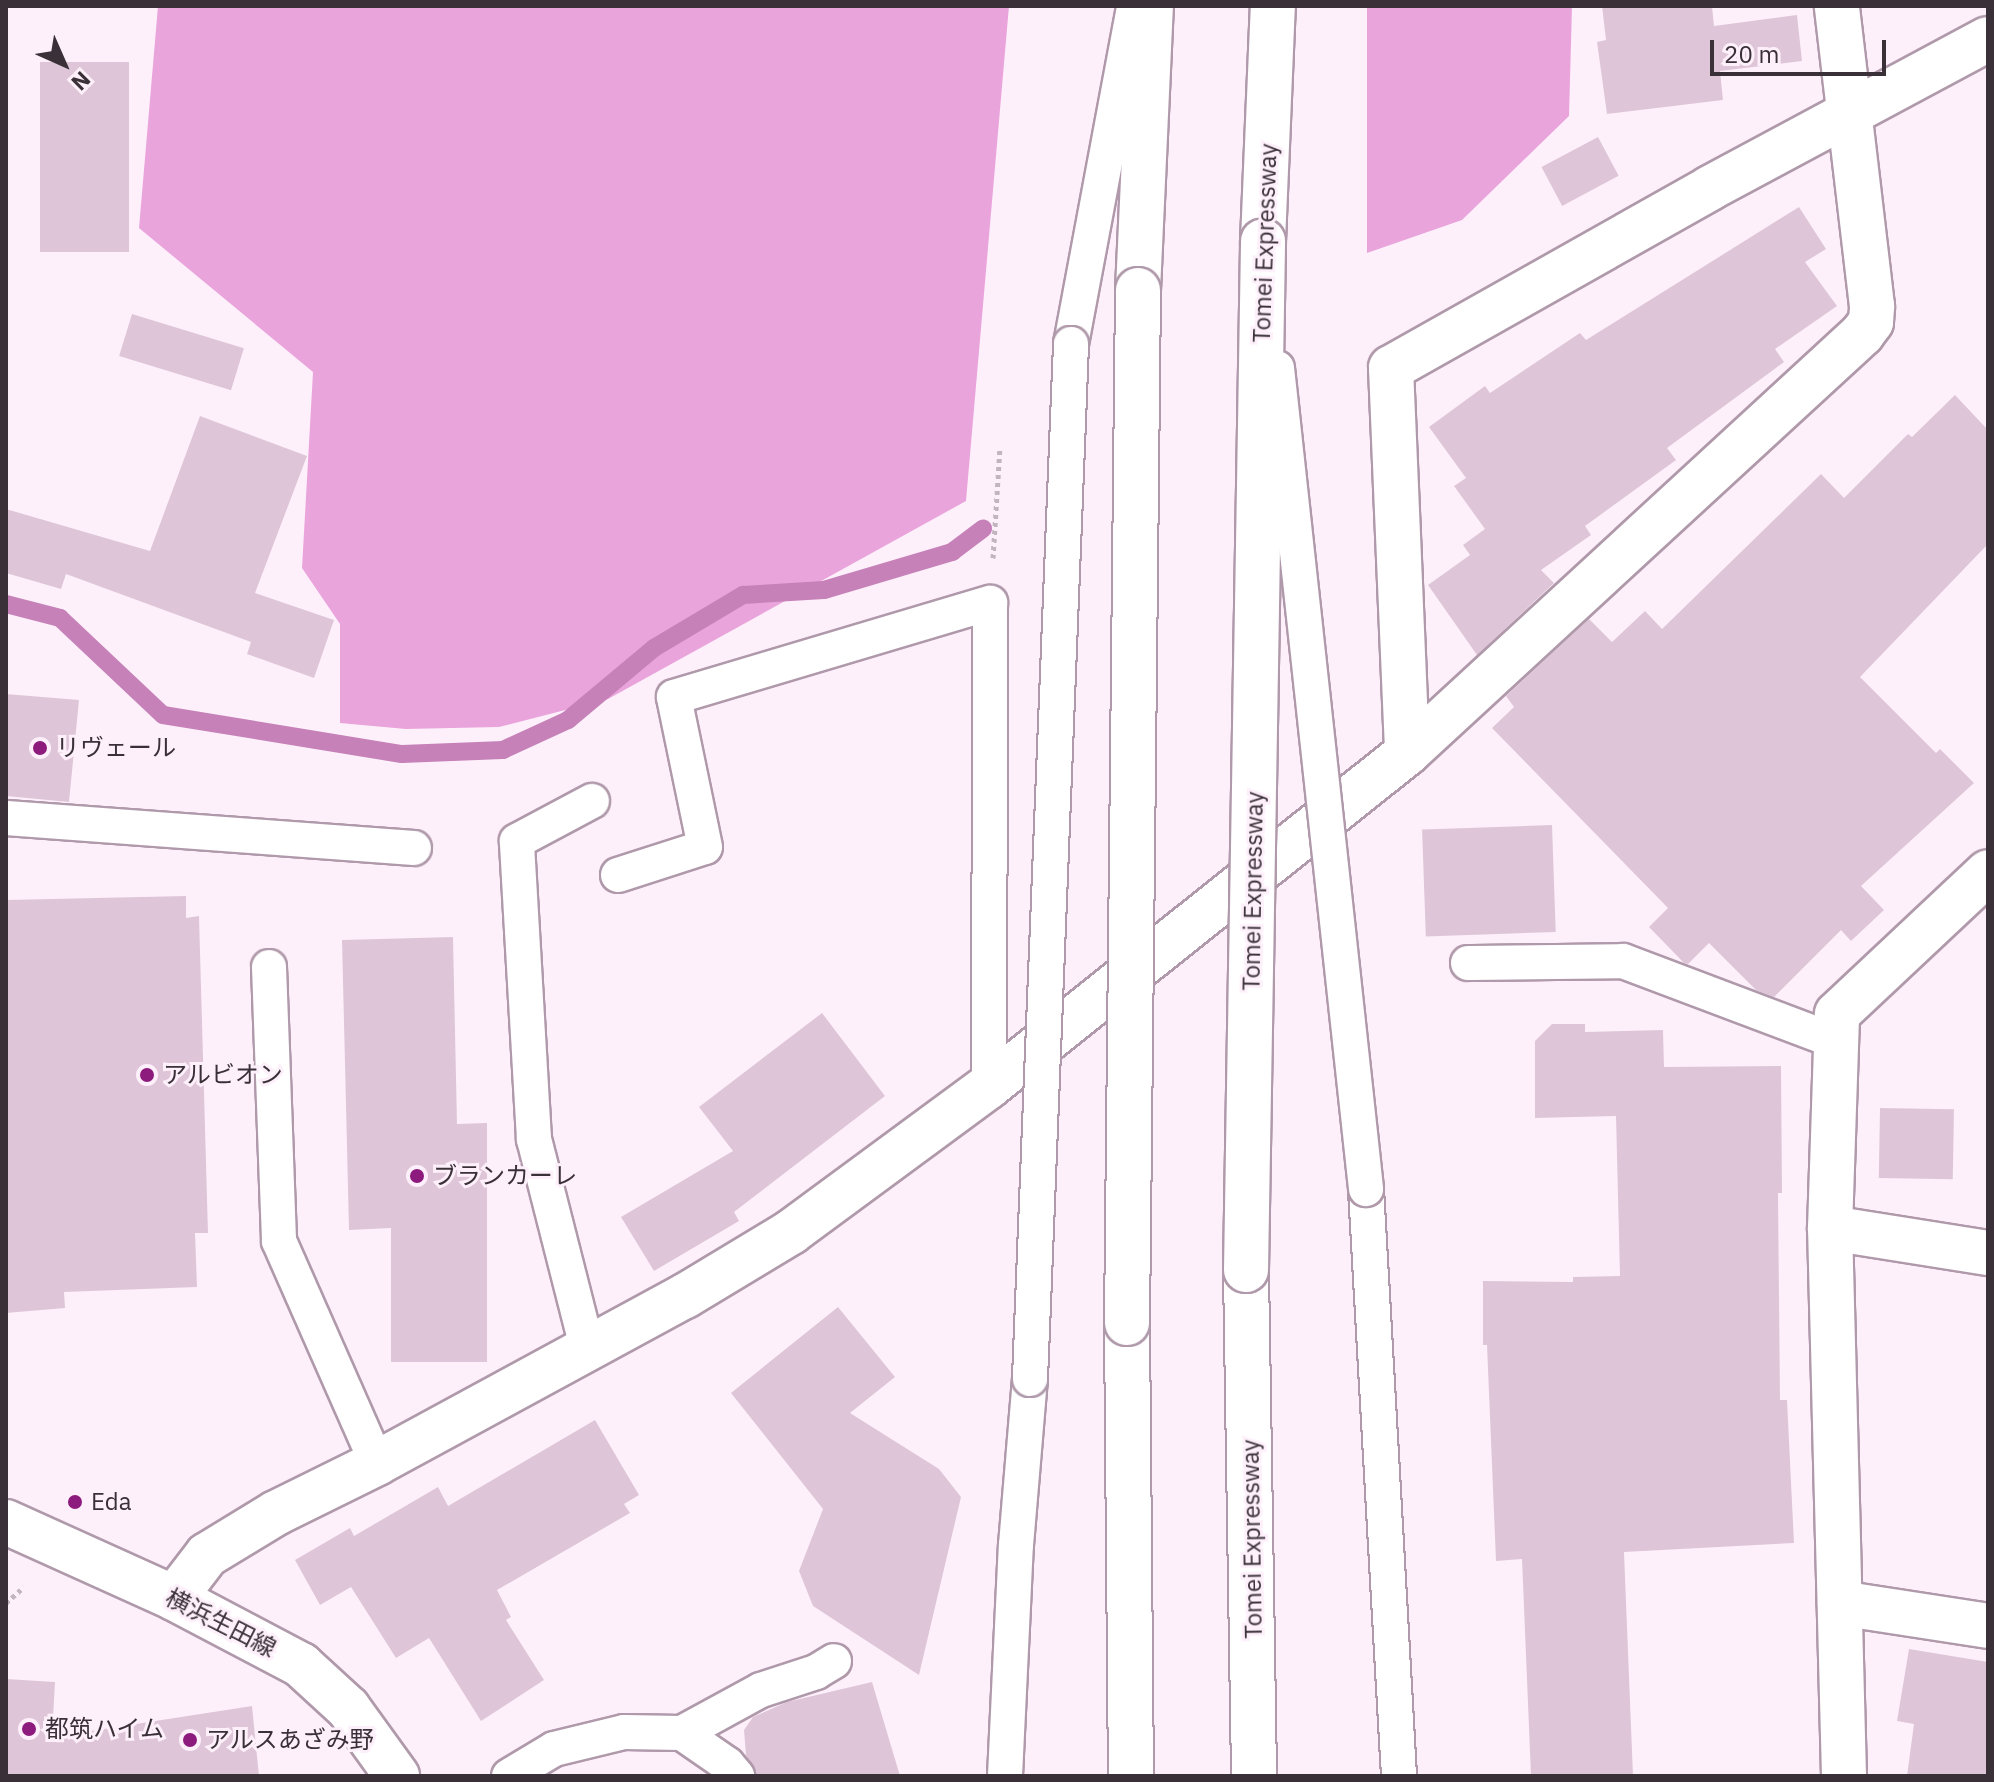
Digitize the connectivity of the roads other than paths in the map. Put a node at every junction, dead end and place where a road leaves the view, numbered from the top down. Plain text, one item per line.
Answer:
1 (1134, 6) edge
2 (1151, 6) edge
3 (1273, 6) edge
4 (1837, 6) edge
5 (1988, 39) edge
6 (1851, 112) junction
7 (1263, 241) junction
8 (1407, 753) junction
9 (592, 801) dead end
10 (6, 818) edge
11 (414, 848) dead end
12 (1988, 872) edge
13 (618, 875) dead end
14 (1468, 963) dead end
15 (269, 967) dead end
16 (1837, 1042) junction
17 (989, 1086) junction
18 (1830, 1228) junction
19 (1988, 1253) edge
20 (588, 1351) junction
21 (377, 1463) junction
22 (6, 1522) edge
23 (174, 1598) junction
24 (1840, 1603) junction
25 (1988, 1626) edge
26 (834, 1661) dead end
27 (682, 1733) junction
28 (397, 1776) edge
29 (509, 1776) edge
30 (737, 1776) edge
31 (1005, 1776) edge
32 (1131, 1776) edge
33 (1254, 1776) edge
34 (1399, 1776) edge
35 (1844, 1776) edge

1 - 31 lane, bridge
2 - 32 main road, bridge
3 - 7 main road, Tomei Expressway
4 - 6 main road
5 - 6 main road
6 - 8 main road
6 - 8 main road
7 - 33 main road, Tomei Expressway, bridge
7 - 34 lane, bridge
8 - 17 main road
9 - 20 lane
10 - 11 lane
12 - 16 main road
13 - 17 lane
14 - 16 lane
15 - 21 lane
16 - 18 main road
17 - 20 main road
18 - 19 main road
18 - 24 main road
20 - 21 main road
21 - 23 main road
22 - 23 main road, 横浜生田線
23 - 28 main road, 横浜生田線
24 - 25 main road
24 - 35 main road
26 - 27 lane
27 - 29 lane
27 - 30 lane

